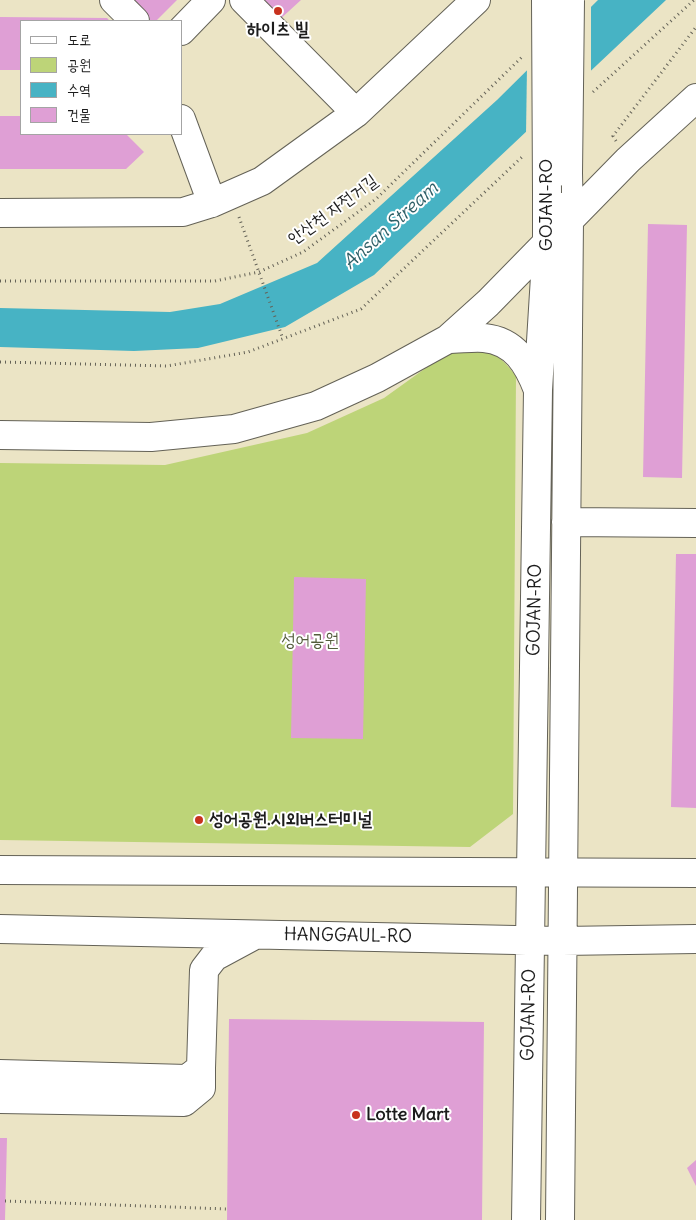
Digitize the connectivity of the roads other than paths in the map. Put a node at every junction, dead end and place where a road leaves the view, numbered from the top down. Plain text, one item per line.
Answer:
1 (114, 0) edge
2 (189, 0) edge
3 (211, 0) edge
4 (244, 0) edge
5 (476, 0) edge
6 (546, 0) edge
7 (570, 0) edge
8 (134, 20) edge
9 (169, 20) edge
10 (182, 30) edge
11 (696, 98) edge
12 (356, 113) junction
13 (182, 121) edge
14 (221, 199) junction
15 (0, 213) edge
16 (569, 220) junction
17 (547, 244) junction
18 (448, 339) junction
19 (538, 390) junction
20 (0, 436) edge
21 (566, 522) junction
22 (696, 523) edge
23 (0, 870) edge
24 (530, 872) junction
25 (563, 873) junction
26 (696, 873) edge
27 (0, 929) edge
28 (255, 934) junction
29 (529, 940) junction
30 (696, 940) edge
31 (562, 941) junction
32 (201, 1068) junction
33 (0, 1074) edge
34 (0, 1099) edge
35 (526, 1220) edge
36 (560, 1220) edge

1 - 8 street
2 - 9 street
3 - 10 street
4 - 12 street
5 - 12 street
6 - 17 street, GOJAN-RO, bridge
7 - 16 street, GOJAN-RO, bridge
11 - 16 street
12 - 14 street
13 - 14 street
14 - 15 street
16 - 17 street
16 - 21 street, GOJAN-RO
17 - 18 street
17 - 19 street, GOJAN-RO
18 - 19 street
18 - 20 street
19 - 24 street, GOJAN-RO
21 - 22 street
21 - 25 street, GOJAN-RO
23 - 24 street
24 - 25 street
24 - 29 street, GOJAN-RO
25 - 26 street
25 - 31 street, GOJAN-RO
27 - 28 street, HANGGAUL-RO
28 - 29 street, HANGGAUL-RO
28 - 32 street
29 - 31 street, HANGGAUL-RO
29 - 35 street, GOJAN-RO
30 - 31 street, HANGGAUL-RO
31 - 36 street, GOJAN-RO
32 - 33 street
32 - 34 street

